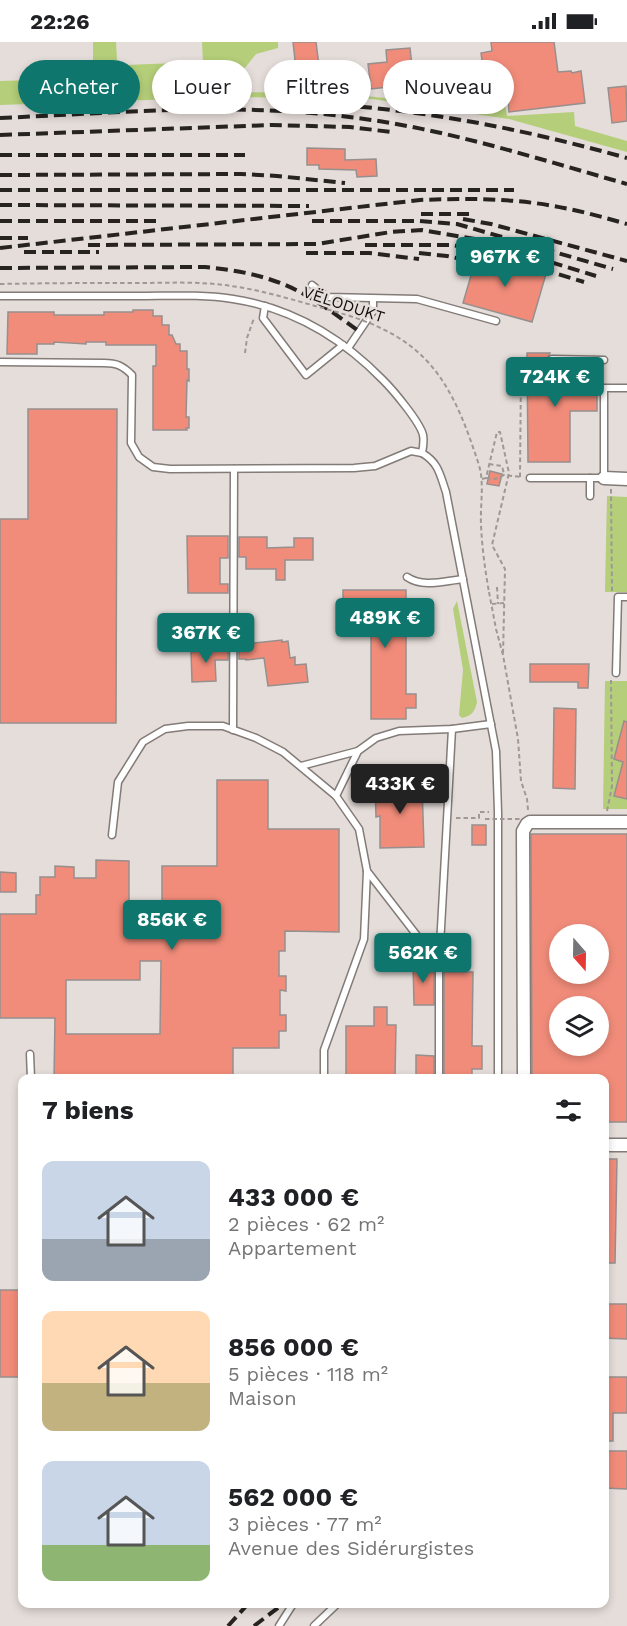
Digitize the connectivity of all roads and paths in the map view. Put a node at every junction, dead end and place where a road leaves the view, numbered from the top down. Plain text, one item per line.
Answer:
1 (0, 284) edge
2 (312, 285) dead end
3 (0, 296) edge
4 (373, 299) junction
5 (265, 306) junction
6 (496, 321) dead end
7 (346, 346) junction
8 (245, 353) dead end
9 (552, 359) dead end
10 (604, 360) dead end
11 (0, 362) edge
12 (557, 368) dead end
13 (627, 388) edge
14 (422, 453) junction
15 (489, 464) junction
16 (234, 469) junction
17 (504, 475) junction
18 (482, 478) junction
19 (486, 478) junction
20 (530, 478) dead end
21 (590, 478) junction
22 (608, 478) junction
23 (627, 479) edge
24 (590, 496) dead end
25 (407, 577) dead end
26 (463, 579) junction
27 (497, 587) dead end
28 (618, 597) junction
29 (627, 597) edge
30 (498, 603) junction
31 (504, 603) junction
32 (491, 604) junction
33 (503, 655) junction
34 (616, 675) joint
35 (491, 724) junction
36 (452, 729) junction
37 (233, 730) junction
38 (358, 751) junction
39 (301, 766) junction
40 (336, 796) junction
41 (608, 809) dead end
42 (486, 812) junction
43 (498, 812) junction
44 (447, 818) junction
45 (525, 820) junction
46 (627, 822) edge
47 (112, 835) dead end
48 (367, 871) junction
49 (439, 964) junction
50 (30, 1054) dead end
51 (31, 1074) edge
52 (324, 1074) edge
53 (440, 1074) edge
54 (498, 1074) edge
55 (524, 1074) edge
56 (609, 1145) edge
57 (627, 1145) edge
58 (287, 1608) edge
59 (290, 1608) edge
60 (333, 1608) edge
61 (286, 1615) junction
62 (279, 1626) edge
63 (314, 1626) edge

1 - 18 path, VËLODUKT, bridge
2 - 4 lane
3 - 5 lane
4 - 6 lane
4 - 7 lane
5 - 7 lane
5 - 7 lane
5 - 8 path
7 - 14 lane
9 - 10 lane
11 - 16 lane
12 - 17 path
13 - 22 lane
14 - 16 lane
14 - 26 lane
15 - 17 path
15 - 19 path, bridge
15 - 31 path, bridge
16 - 37 lane
17 - 19 path, bridge
18 - 19 path, bridge
18 - 32 path, VËLODUKT, bridge
20 - 21 lane
21 - 22 lane
21 - 24 lane
22 - 23 street
22 - 28 path
25 - 26 lane
26 - 35 lane
27 - 30 path
28 - 29 lane
28 - 34 lane
30 - 31 path, bridge
30 - 32 path
31 - 33 path, bridge
32 - 33 path, VËLODUKT
33 - 45 path
34 - 41 path
35 - 36 lane
35 - 43 lane
36 - 38 lane
36 - 44 lane
37 - 39 lane
37 - 47 lane
38 - 39 lane
38 - 40 lane
39 - 40 lane
40 - 48 lane
42 - 43 path
42 - 44 path
42 - 45 path, bridge
43 - 54 lane
44 - 49 lane
45 - 46 street
45 - 55 street
48 - 49 lane
48 - 52 lane
49 - 53 lane
50 - 51 lane
56 - 57 street
58 - 61 lane
59 - 61 lane
60 - 63 lane
61 - 62 lane

